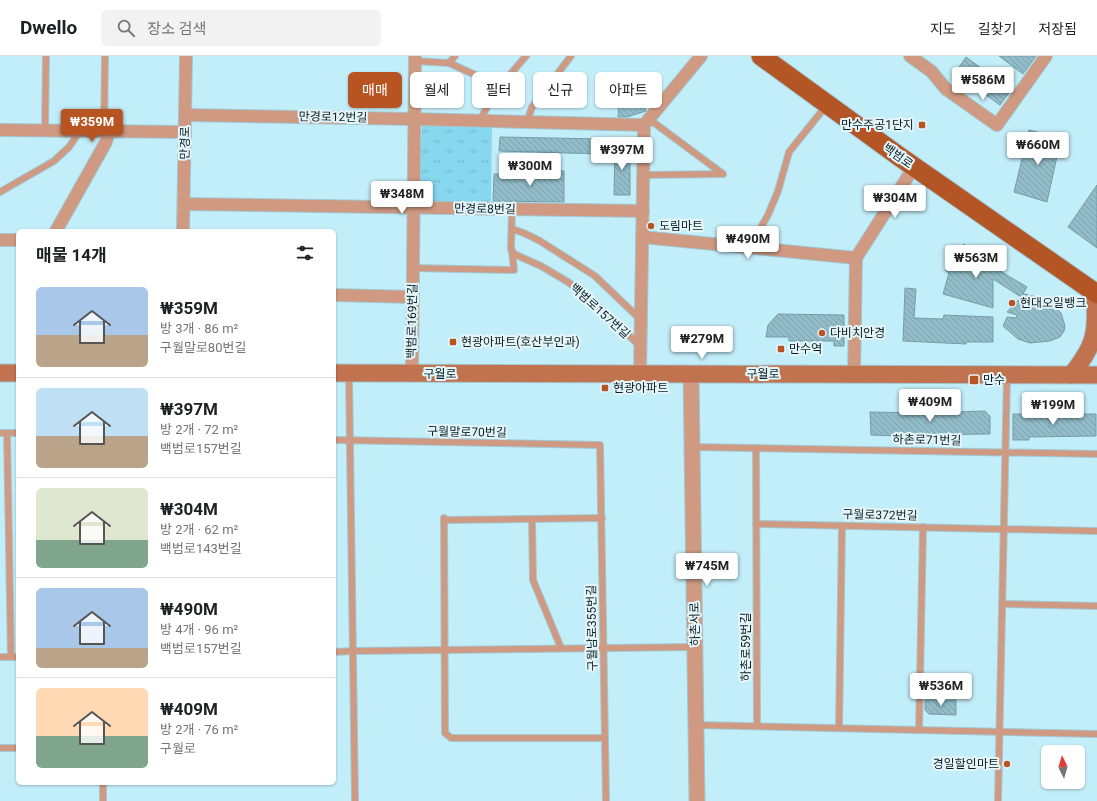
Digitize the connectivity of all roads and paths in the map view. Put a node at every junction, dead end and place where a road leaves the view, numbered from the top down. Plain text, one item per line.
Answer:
1 (46, 56) edge
2 (105, 56) edge
3 (186, 56) edge
4 (455, 56) edge
5 (526, 56) edge
6 (571, 56) edge
7 (701, 56) edge
8 (761, 56) edge
9 (910, 56) edge
10 (1046, 56) edge
11 (415, 59) edge
12 (449, 63) junction
13 (512, 72) edge
14 (472, 73) edge
15 (827, 104) junction
16 (487, 108) edge
17 (185, 115) junction
18 (414, 118) junction
19 (480, 120) junction
20 (527, 122) junction
21 (646, 122) junction
22 (0, 130) edge
23 (45, 131) junction
24 (80, 131) junction
25 (107, 131) junction
26 (185, 132) junction
27 (914, 167) junction
28 (643, 178) junction
29 (0, 192) edge
30 (184, 204) junction
31 (414, 208) junction
32 (512, 209) junction
33 (643, 211) junction
34 (57, 229) edge
35 (183, 229) edge
36 (512, 229) junction
37 (642, 237) junction
38 (0, 240) edge
39 (16, 240) edge
40 (749, 248) junction
41 (512, 249) junction
42 (856, 258) junction
43 (413, 268) junction
44 (1096, 293) edge
45 (336, 295) edge
46 (413, 297) junction
47 (641, 321) junction
48 (640, 347) junction
49 (0, 373) edge
50 (16, 373) edge
51 (342, 373) edge
52 (412, 374) junction
53 (640, 374) junction
54 (691, 374) junction
55 (854, 374) junction
56 (1007, 375) junction
57 (1071, 375) junction
58 (1097, 375) edge
59 (0, 433) edge
60 (7, 433) junction
61 (16, 433) edge
62 (336, 440) edge
63 (350, 440) junction
64 (600, 445) joint
65 (692, 447) junction
66 (756, 448) junction
67 (1006, 453) junction
68 (1097, 454) edge
69 (602, 518) junction
70 (532, 519) junction
71 (756, 524) junction
72 (842, 526) junction
73 (922, 527) junction
74 (1004, 529) junction
75 (1097, 530) edge
76 (1002, 604) junction
77 (1097, 606) edge
78 (695, 647) junction
79 (561, 648) junction
80 (604, 648) junction
81 (445, 650) junction
82 (353, 651) junction
83 (336, 652) edge
84 (0, 657) edge
85 (11, 657) junction
86 (16, 657) edge
87 (696, 725) junction
88 (757, 726) junction
89 (839, 728) junction
90 (919, 730) junction
91 (999, 731) junction
92 (1097, 734) edge
93 (605, 738) junction
94 (0, 748) edge
95 (16, 748) edge
96 (102, 785) edge
97 (103, 801) edge
98 (354, 801) edge
99 (606, 801) edge
100 (697, 801) edge
101 (998, 801) edge

1 - 23 lane
2 - 25 lane
3 - 17 street, 만경로
4 - 12 lane
5 - 13 lane
6 - 20 lane
7 - 21 street
8 - 15 main road, 백범로
9 - 10 street
11 - 12 lane, 백범로169번길
11 - 18 street, 백범로169번길
12 - 14 lane
15 - 27 main road, 백범로
15 - 40 lane
16 - 19 lane
17 - 18 street, 만경로12번길
17 - 26 street, 만경로
18 - 19 street, 만경로12번길
18 - 31 street, 백범로169번길
19 - 20 street, 만경로12번길
20 - 21 street, 만경로12번길
21 - 28 street, 백범로157번길
21 - 28 lane
22 - 23 street
23 - 24 street
24 - 25 street
24 - 29 lane
25 - 26 street
25 - 34 street
26 - 30 street, 만경로
27 - 42 street
27 - 44 main road, 백범로
28 - 33 street, 백범로157번길
30 - 31 street, 만경로8번길
30 - 35 street, 만경로
31 - 32 street, 만경로8번길
31 - 43 street, 백범로169번길
32 - 33 street, 만경로8번길
32 - 36 lane
33 - 37 street, 백범로157번길
36 - 41 lane
36 - 47 lane
37 - 40 street
37 - 47 street, 백범로157번길
38 - 39 street
40 - 42 street
41 - 43 lane, 백범로169번길
41 - 48 lane, 백범로157번길
42 - 55 street
43 - 46 street, 백범로169번길
44 - 57 main road
45 - 46 street
46 - 52 street, 백범로169번길
47 - 48 street, 백범로157번길
48 - 53 street, 백범로157번길
49 - 50 main road
51 - 52 main road, 구월로
51 - 63 lane
52 - 53 main road, 구월로
53 - 54 main road, 구월로
54 - 55 main road, 구월로
54 - 65 street, 하촌서로
55 - 56 main road, 구월로
56 - 57 main road, 구월로
56 - 67 lane
57 - 58 main road, 구월로
59 - 60 lane
60 - 61 lane
60 - 85 lane
62 - 63 lane, 구월말로70번길
63 - 64 lane, 구월말로70번길
63 - 82 lane
64 - 69 lane, 구월남로355번길
65 - 66 lane, 하촌로71번길
65 - 78 street, 하촌서로
66 - 67 lane, 하촌로71번길
66 - 71 lane, 하촌로59번길
67 - 68 lane, 하촌로71번길
67 - 74 lane
69 - 70 lane
69 - 80 lane, 구월남로355번길
70 - 79 lane
70 - 81 lane
71 - 72 lane, 구월로372번길
71 - 88 lane, 하촌로59번길
72 - 73 lane, 구월로372번길
72 - 89 lane
73 - 74 lane, 구월로372번길
73 - 90 lane
74 - 75 lane, 구월로372번길
74 - 76 lane
76 - 77 lane
76 - 91 lane
78 - 80 lane
78 - 87 street, 하촌서로
79 - 80 lane
79 - 81 lane
80 - 93 lane, 구월남로355번길
81 - 82 lane
81 - 93 lane
82 - 83 lane
82 - 98 lane
84 - 85 lane
85 - 86 lane
87 - 88 lane
87 - 100 street, 하촌서로
88 - 89 lane
89 - 90 lane
90 - 91 lane
91 - 92 lane
91 - 101 lane
93 - 99 lane, 구월남로355번길
94 - 95 lane
96 - 97 lane

